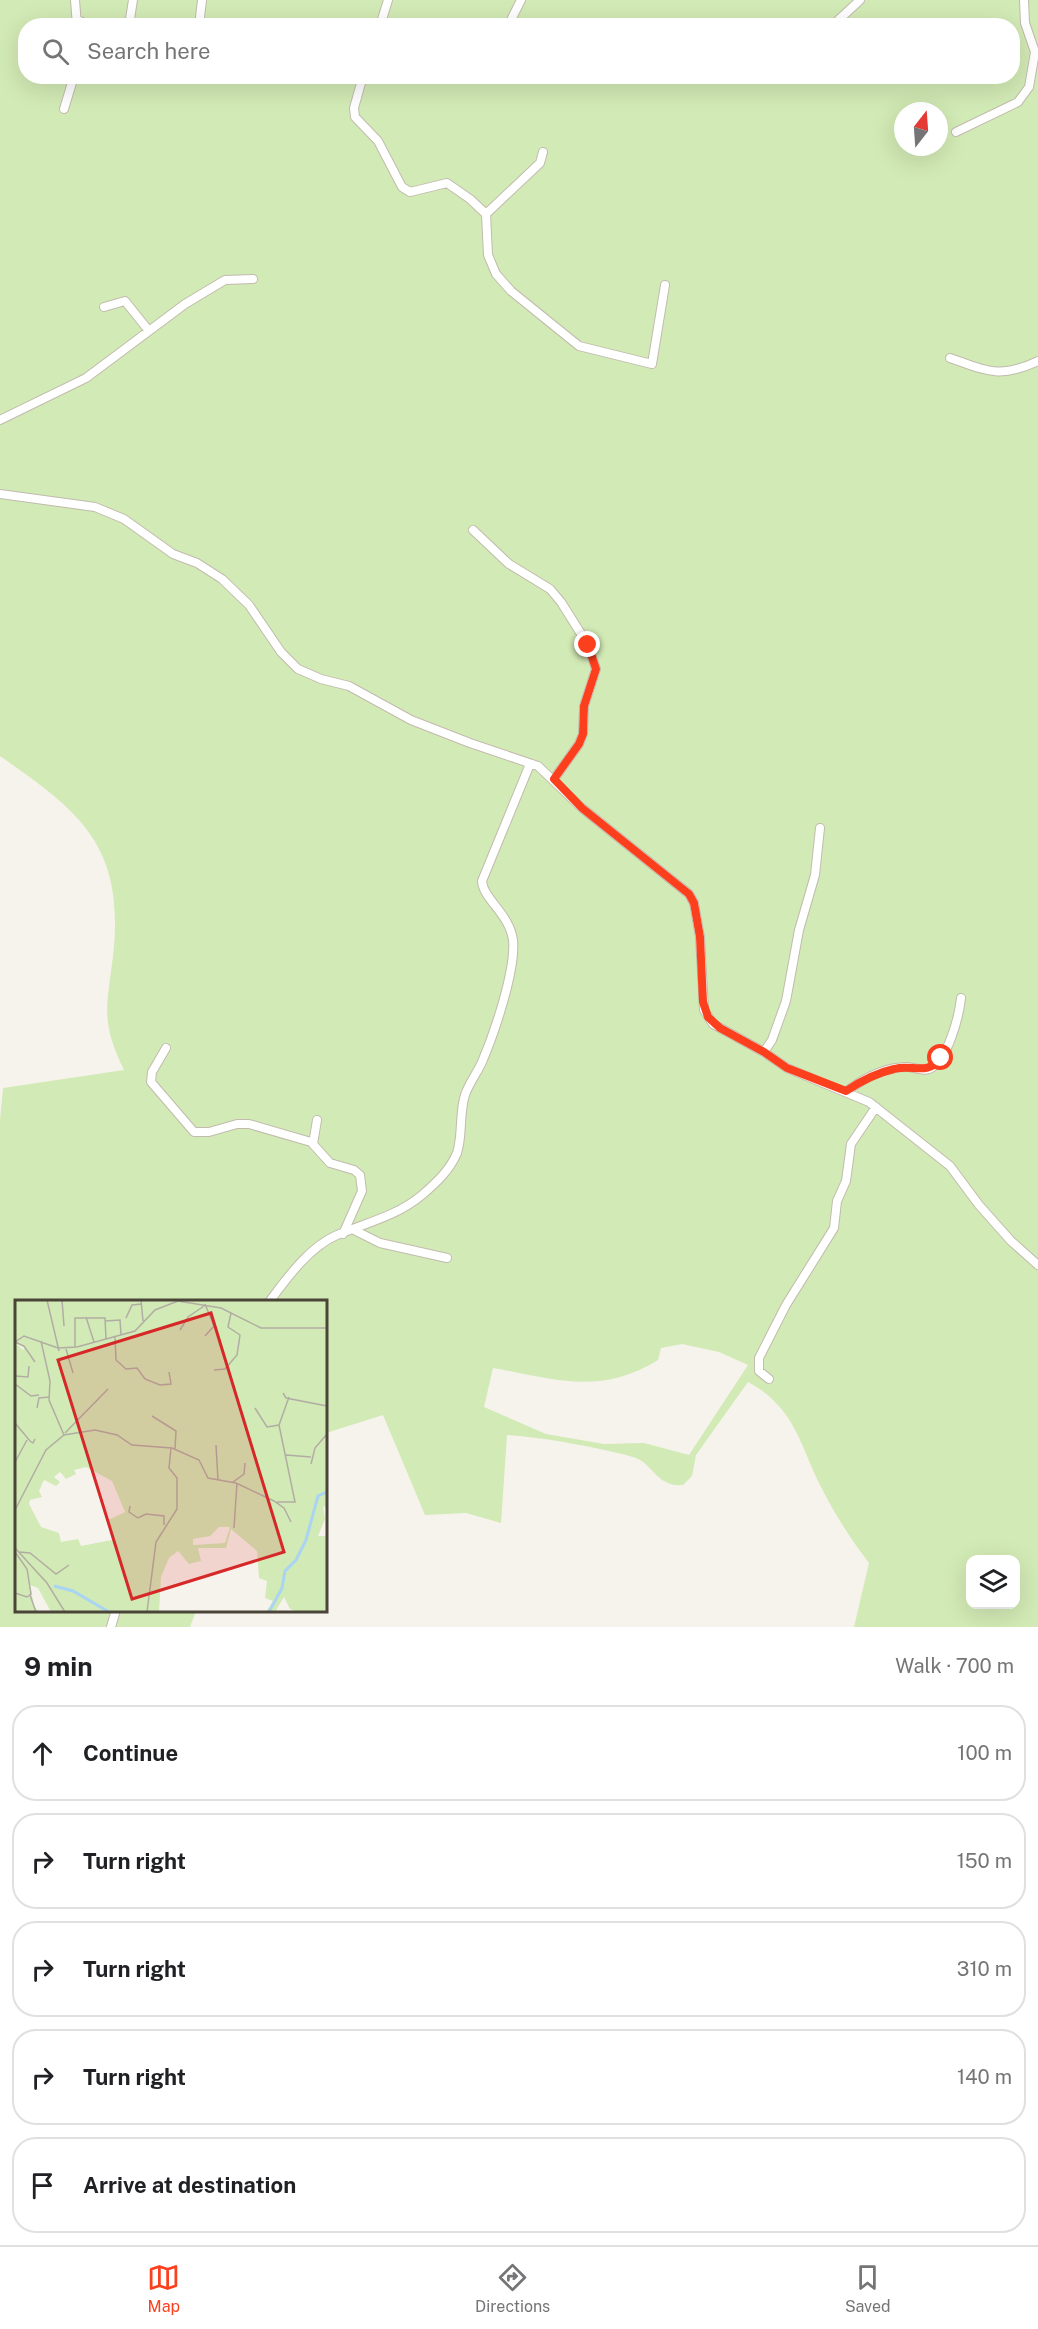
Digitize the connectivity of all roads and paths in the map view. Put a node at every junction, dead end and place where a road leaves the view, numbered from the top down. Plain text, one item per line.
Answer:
1 (75, 0) edge
2 (133, 0) edge
3 (202, 0) edge
4 (388, 0) edge
5 (521, 0) edge
6 (860, 0) edge
7 (1024, 0) edge
8 (77, 18) edge
9 (131, 18) edge
10 (200, 18) edge
11 (382, 18) edge
12 (512, 18) edge
13 (841, 18) edge
14 (72, 84) edge
15 (361, 84) edge
16 (64, 109) dead end
17 (956, 132) dead end
18 (543, 152) dead end
19 (486, 214) junction
20 (253, 279) dead end
21 (665, 285) dead end
22 (104, 307) dead end
23 (149, 331) junction
24 (950, 358) dead end
25 (1038, 361) edge
26 (0, 420) edge
27 (0, 494) edge
28 (473, 530) dead end
29 (530, 764) junction
30 (554, 779) junction
31 (820, 828) dead end
32 (961, 998) dead end
33 (166, 1048) dead end
34 (764, 1052) junction
35 (846, 1091) junction
36 (876, 1107) junction
37 (317, 1120) dead end
38 (314, 1144) junction
39 (354, 1230) junction
40 (343, 1233) junction
41 (447, 1258) dead end
42 (1038, 1265) edge
43 (271, 1300) edge
44 (769, 1379) dead end
45 (116, 1612) edge
46 (111, 1627) edge

1 - 8 street
2 - 9 street
3 - 10 street
4 - 11 street
5 - 12 street
6 - 13 street
7 - 17 street
14 - 16 street
15 - 19 street
18 - 19 street
19 - 21 street
20 - 23 street
22 - 23 street
23 - 26 street
24 - 25 street
27 - 29 street
28 - 30 street
29 - 30 street
29 - 39 street
30 - 34 street
31 - 34 street
32 - 35 street
33 - 38 street
34 - 35 street
35 - 36 street
36 - 42 street
36 - 44 street
37 - 38 street
38 - 40 street
39 - 40 street
39 - 41 street
40 - 43 street
45 - 46 street

